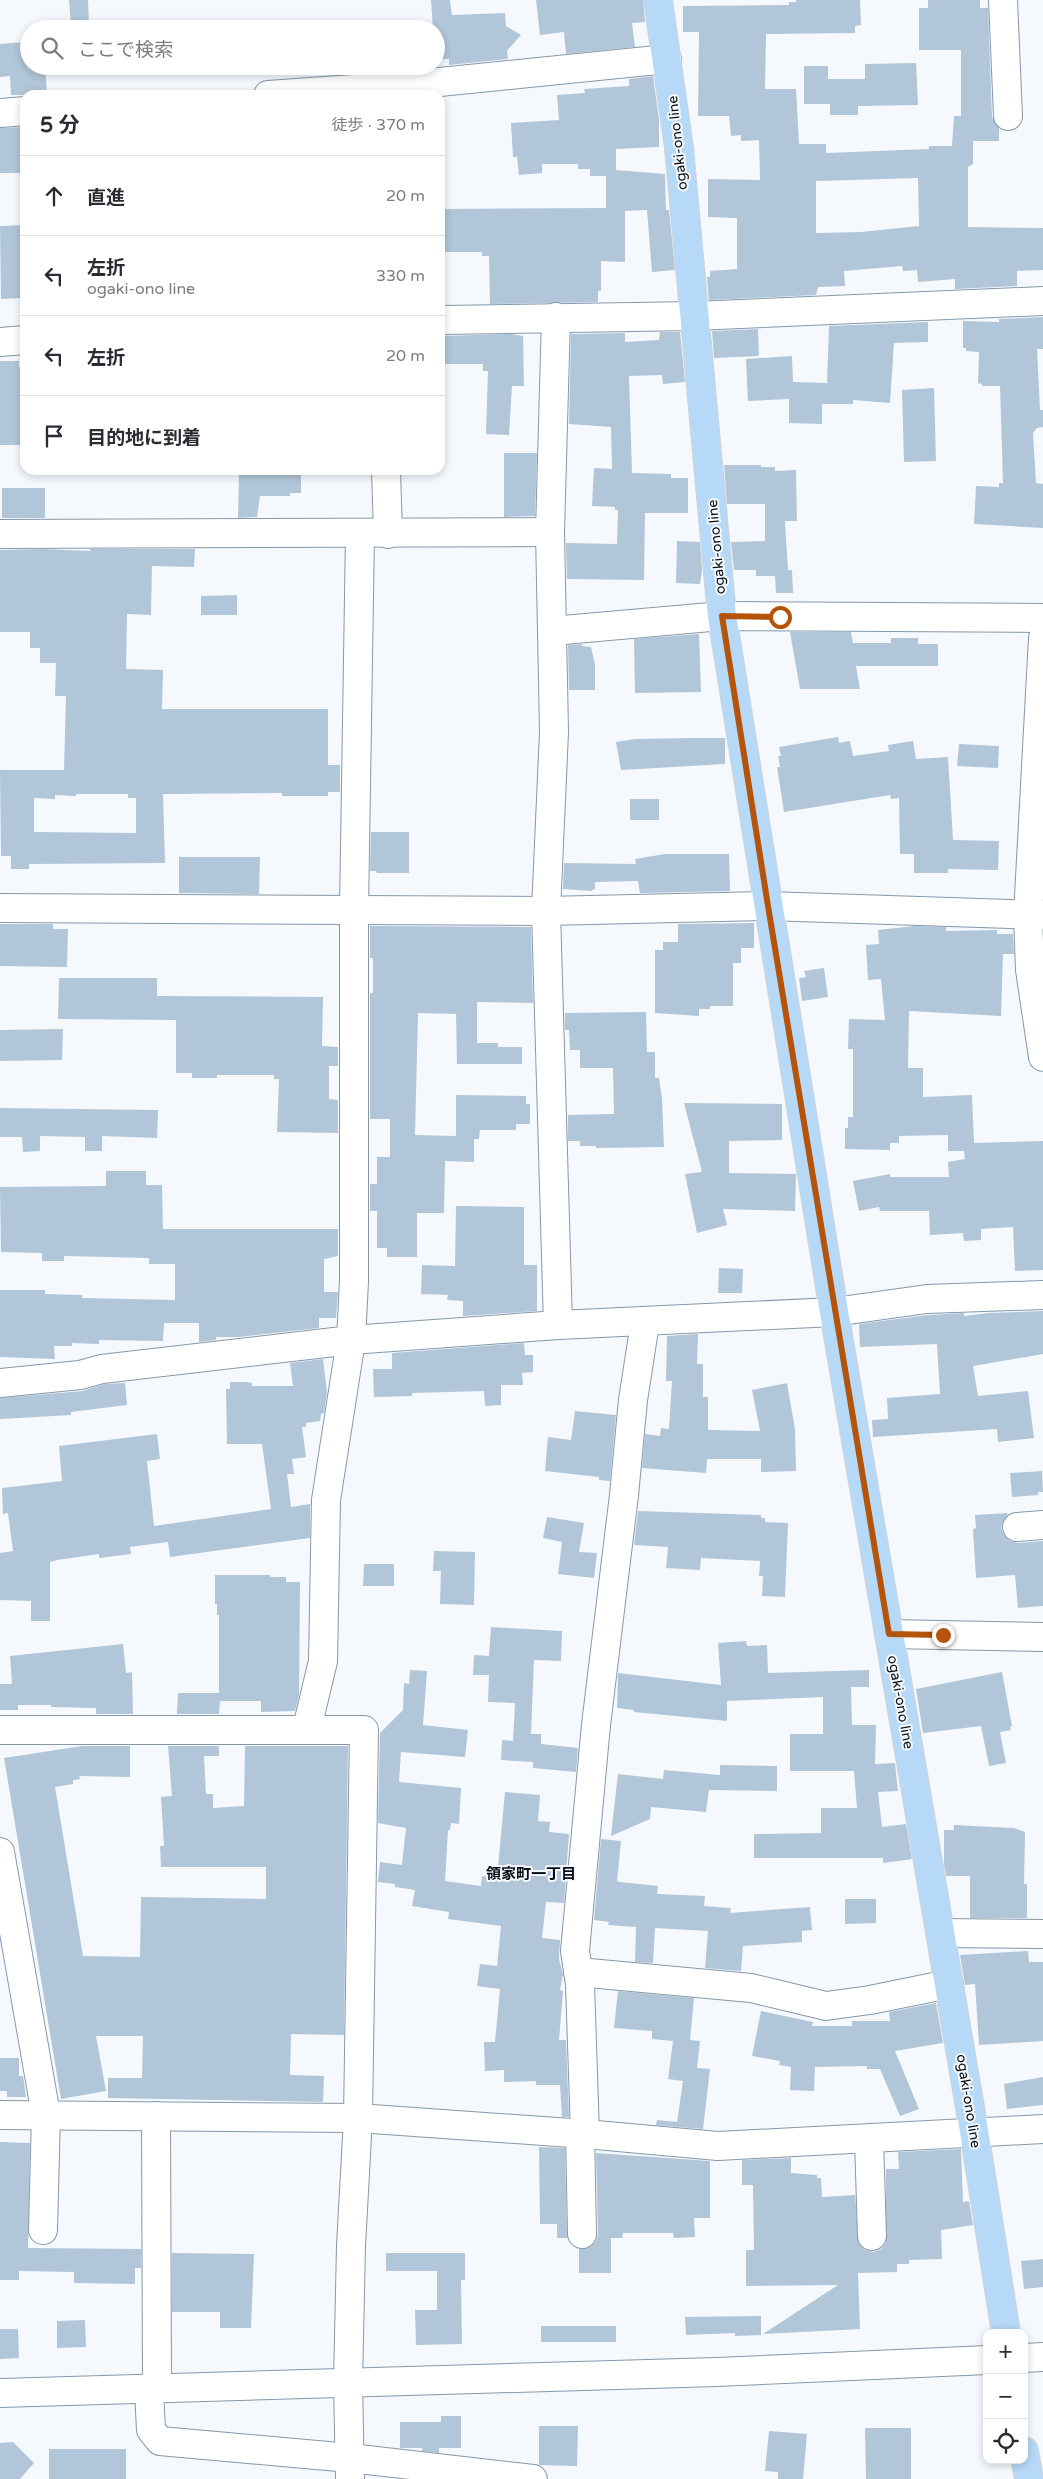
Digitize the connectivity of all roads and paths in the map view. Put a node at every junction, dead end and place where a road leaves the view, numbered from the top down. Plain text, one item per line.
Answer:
1 (658, 0) edge
2 (1003, 0) edge
3 (667, 59) junction
4 (339, 90) edge
5 (20, 111) edge
6 (0, 113) edge
7 (1008, 116) dead end
8 (1043, 301) edge
9 (694, 316) junction
10 (556, 317) junction
11 (445, 320) edge
12 (20, 340) edge
13 (0, 342) edge
14 (386, 475) edge
15 (550, 532) junction
16 (0, 534) edge
17 (360, 534) junction
18 (388, 534) junction
19 (722, 616) junction
20 (1043, 618) edge
21 (552, 631) junction
22 (1043, 638) edge
23 (768, 906) junction
24 (0, 908) edge
25 (354, 910) junction
26 (546, 911) junction
27 (1036, 915) edge
28 (1043, 1057) edge
29 (1043, 1294) edge
30 (834, 1312) junction
31 (645, 1322) junction
32 (558, 1325) junction
33 (351, 1340) junction
34 (0, 1383) edge
35 (889, 1634) junction
36 (1043, 1637) edge
37 (306, 1728) junction
38 (0, 1730) edge
39 (0, 1852) edge
40 (941, 1933) junction
41 (1043, 1934) edge
42 (578, 1972) junction
43 (949, 1984) junction
44 (0, 2115) edge
45 (46, 2115) junction
46 (156, 2116) junction
47 (358, 2118) junction
48 (1043, 2129) edge
49 (974, 2131) junction
50 (582, 2133) junction
51 (869, 2139) junction
52 (43, 2230) dead end
53 (582, 2234) dead end
54 (872, 2236) dead end
55 (1005, 2329) edge
56 (1043, 2357) edge
57 (1028, 2358) edge
58 (983, 2360) edge
59 (348, 2383) junction
60 (153, 2389) junction
61 (0, 2393) edge
62 (1026, 2464) edge
63 (350, 2468) edge
64 (533, 2479) edge
65 (1029, 2479) edge

1 - 3 main road, ogaki-ono line
2 - 7 street
3 - 4 street
3 - 9 main road, ogaki-ono line
5 - 6 street
8 - 9 street
9 - 10 street
9 - 19 main road, ogaki-ono line
10 - 11 street
10 - 15 street
12 - 13 street
14 - 18 street
15 - 18 street
15 - 21 street
16 - 17 street
17 - 18 street
17 - 25 street
19 - 20 street
19 - 21 street
19 - 23 main road, ogaki-ono line
21 - 26 street
22 - 27 street
23 - 26 street
23 - 27 street
23 - 30 main road, ogaki-ono line
24 - 25 street
25 - 26 street
25 - 33 street
26 - 32 street
27 - 28 street
29 - 30 street
30 - 31 street
30 - 35 main road, ogaki-ono line
31 - 32 street
31 - 42 street
32 - 33 street
33 - 34 street
33 - 37 street
35 - 36 street
35 - 40 main road, ogaki-ono line
37 - 38 street
37 - 47 street
39 - 45 street
40 - 41 street
40 - 43 main road, ogaki-ono line
42 - 43 street
42 - 50 street
43 - 49 main road, ogaki-ono line
44 - 45 street
45 - 46 street
45 - 52 street
46 - 47 street
46 - 60 street
47 - 50 street
47 - 59 street
48 - 49 street
49 - 51 street
49 - 55 main road, ogaki-ono line
50 - 51 street
50 - 53 street
51 - 54 street
56 - 57 street
58 - 59 street
59 - 60 street
59 - 63 street
60 - 61 street
60 - 63 street
62 - 65 main road
63 - 64 street

